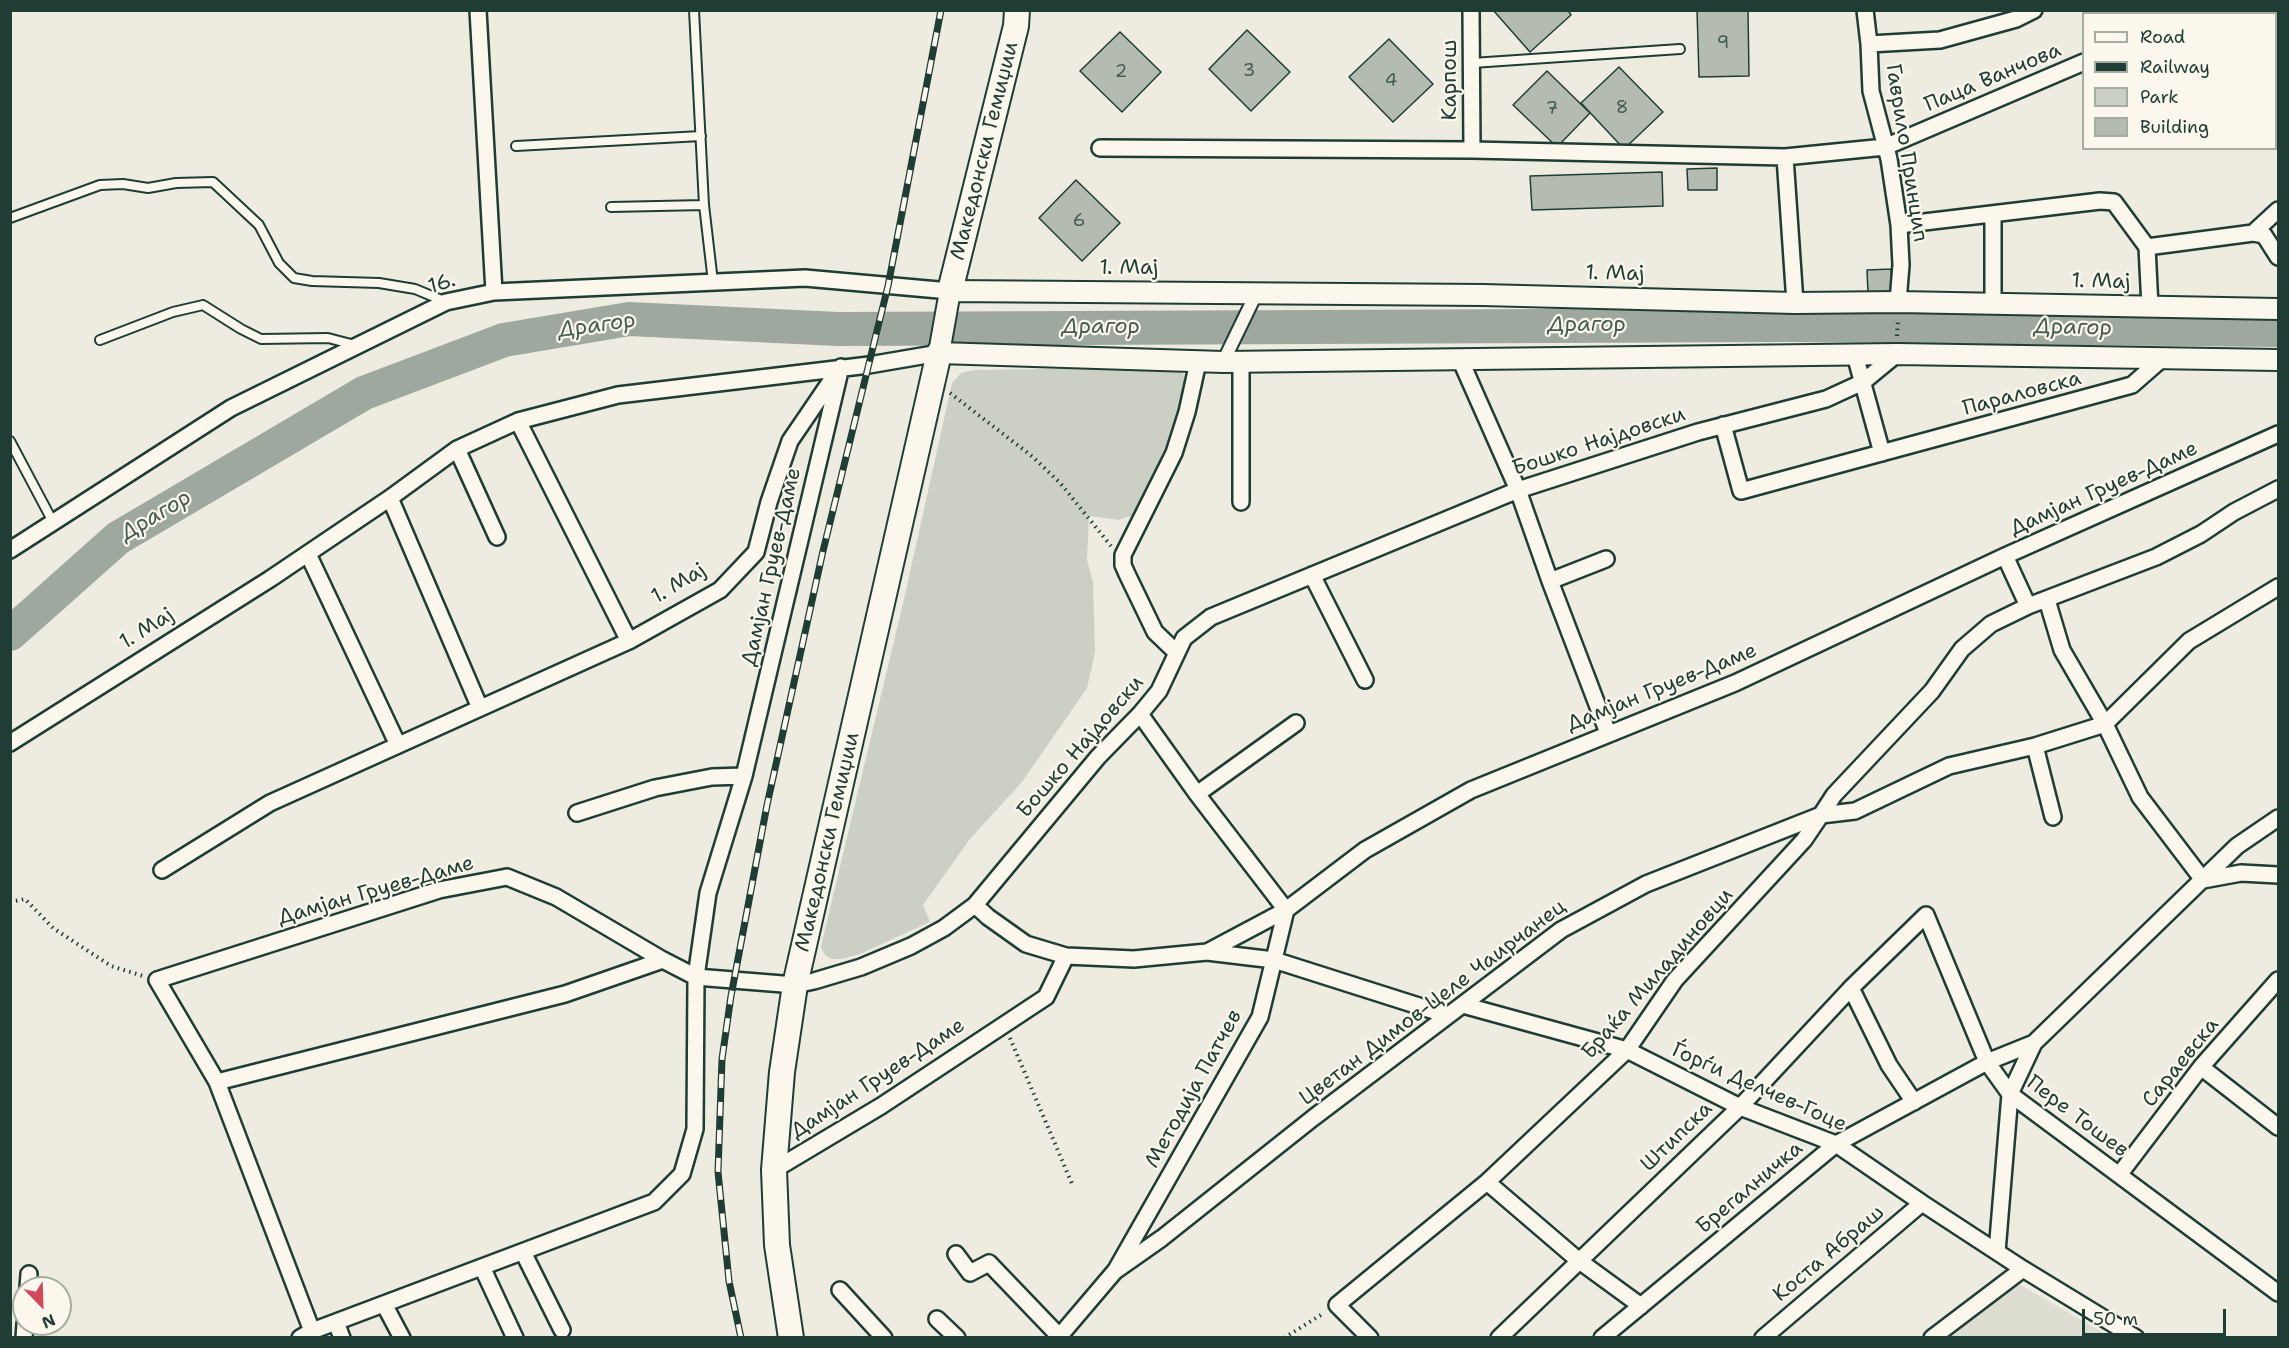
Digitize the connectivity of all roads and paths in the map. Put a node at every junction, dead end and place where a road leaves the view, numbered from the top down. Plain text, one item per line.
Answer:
1 (478, 10) edge
2 (694, 10) edge
3 (1017, 10) edge
4 (1471, 10) edge
5 (1865, 10) edge
6 (2034, 10) edge
7 (1869, 44) junction
8 (1680, 49) dead end
9 (1472, 63) junction
10 (2082, 63) edge
11 (701, 136) junction
12 (516, 146) dead end
13 (1885, 147) junction
14 (1100, 148) dead end
15 (1472, 150) junction
16 (1785, 157) junction
17 (704, 205) junction
18 (612, 207) dead end
19 (2278, 210) edge
20 (1992, 215) junction
21 (10, 218) edge
22 (1899, 225) junction
23 (2253, 233) junction
24 (2147, 247) junction
25 (2278, 257) edge
26 (713, 282) junction
27 (950, 291) junction
28 (494, 292) junction
29 (1254, 299) junction
30 (446, 302) junction
31 (1795, 303) junction
32 (1993, 305) junction
33 (1898, 306) junction
34 (2150, 307) junction
35 (2278, 309) edge
36 (100, 340) dead end
37 (356, 345) junction
38 (1897, 350) junction
39 (939, 353) junction
40 (1855, 355) junction
41 (1231, 357) junction
42 (2164, 357) junction
43 (1460, 359) junction
44 (2278, 360) edge
45 (1198, 362) junction
46 (841, 367) junction
47 (932, 380) junction
48 (1863, 382) junction
49 (518, 420) junction
50 (1723, 425) junction
51 (2278, 434) edge
52 (10, 441) edge
53 (457, 449) junction
54 (1882, 453) junction
55 (2278, 489) edge
56 (1518, 490) junction
57 (390, 498) junction
58 (1241, 502) dead end
59 (53, 522) junction
60 (498, 537) dead end
61 (10, 550) edge
62 (308, 554) junction
63 (2004, 556) junction
64 (1606, 559) dead end
65 (1122, 561) junction
66 (1312, 575) junction
67 (1550, 581) junction
68 (2278, 587) edge
69 (2047, 600) junction
70 (2028, 606) junction
71 (629, 641) junction
72 (1177, 653) junction
73 (1365, 680) dead end
74 (480, 708) junction
75 (1140, 714) junction
76 (1296, 723) dead end
77 (2105, 724) junction
78 (1608, 733) junction
79 (10, 743) edge
80 (398, 745) junction
81 (2035, 746) junction
82 (744, 777) junction
83 (1197, 794) junction
84 (577, 813) dead end
85 (1821, 815) junction
86 (2053, 817) dead end
87 (2278, 818) edge
88 (2237, 846) junction
89 (162, 870) dead end
90 (2241, 873) junction
91 (2278, 875) edge
92 (2203, 880) junction
93 (10, 902) edge
94 (975, 905) junction
95 (1286, 910) junction
96 (1926, 915) joint
97 (1207, 952) junction
98 (1066, 956) junction
99 (663, 960) junction
100 (1274, 960) junction
101 (696, 977) junction
102 (157, 980) junction
103 (2278, 980) edge
104 (795, 986) junction
105 (1851, 988) junction
106 (1463, 1005) junction
107 (1447, 1015) junction
108 (1004, 1023) junction
109 (2034, 1043) junction
110 (1627, 1050) junction
111 (1987, 1062) junction
112 (2201, 1067) junction
113 (217, 1082) junction
114 (2010, 1094) junction
115 (1914, 1102) junction
116 (1740, 1107) junction
117 (2278, 1127) edge
118 (1836, 1143) junction
119 (774, 1170) junction
120 (2119, 1175) junction
121 (1487, 1182) junction
122 (1073, 1185) dead end
123 (1922, 1203) junction
124 (1141, 1225) junction
125 (1162, 1239) junction
126 (1997, 1251) junction
127 (523, 1252) junction
128 (956, 1254) dead end
129 (1578, 1260) junction
130 (482, 1267) junction
131 (2024, 1269) junction
132 (1115, 1271) junction
133 (840, 1290) dead end
134 (2278, 1293) edge
135 (384, 1304) junction
136 (1337, 1305) junction
137 (1641, 1306) junction
138 (937, 1319) dead end
139 (336, 1322) junction
140 (562, 1330) dead end
141 (306, 1334) edge
142 (1059, 1337) edge
143 (342, 1338) edge
144 (402, 1338) edge
145 (515, 1338) edge
146 (791, 1338) edge
147 (884, 1338) edge
148 (957, 1338) edge
149 (1284, 1338) edge
150 (1370, 1338) edge
151 (1499, 1338) edge
152 (1602, 1338) edge
153 (1763, 1338) edge
154 (1932, 1338) edge
155 (2136, 1338) edge

1 - 28 street
2 - 11 lane
3 - 27 main road, Македонски Гемиџии
4 - 9 street, Карпош
5 - 7 street, Гаврило Принцип
6 - 7 street
7 - 13 street, Гаврило Принцип
8 - 9 lane
9 - 15 street, Карпош
10 - 13 street, Паца Ванчова
11 - 12 lane
11 - 17 lane
13 - 16 street, Паца Ванчова
13 - 22 street, Гаврило Принцип
14 - 15 street, Паца Ванчова
15 - 16 street, Паца Ванчова
16 - 31 street
17 - 18 lane
17 - 26 lane
19 - 23 street
20 - 22 street
20 - 24 street
20 - 32 street
21 - 30 lane
22 - 33 street, Гаврило Принцип
23 - 24 street
23 - 25 street
24 - 34 street
26 - 27 street, 16.
26 - 28 street, 16.
27 - 29 street, 1. Мај
27 - 39 street
28 - 30 street, 16.
29 - 31 street, 1. Мај
29 - 41 street
30 - 37 street, 16.
31 - 33 street, 1. Мај
32 - 33 street, 1. Мај
32 - 34 street, 1. Мај
33 - 38 path
34 - 35 street, 1. Мај
36 - 37 lane
37 - 59 street, 16.
38 - 40 street, 1. Мај
38 - 42 street, 1. Мај
38 - 48 street, Бошко Најдовски
39 - 45 street, 1. Мај
39 - 46 street, 1. Мај
39 - 47 main road, Македонски Гемиџии
40 - 43 street, 1. Мај
40 - 48 street
41 - 43 street, 1. Мај
41 - 45 street, 1. Мај
41 - 58 street
42 - 44 street, 1. Мај
42 - 54 street, Параловска
43 - 56 street
45 - 65 street
46 - 49 street, 1. Мај
46 - 71 street, 1. Мај
46 - 82 street, Дамјан Груев-Даме
47 - 65 path
47 - 104 main road, Македонски Гемиџии
48 - 50 street, Бошко Најдовски
48 - 54 street
49 - 53 street, 1. Мај
49 - 71 street
50 - 54 street, Параловска
50 - 56 street, Бошко Најдовски
51 - 63 street, Дамјан Груев-Даме
52 - 59 lane
53 - 57 street, 1. Мај
53 - 60 street
55 - 69 street
56 - 66 street, Бошко Најдовски
56 - 67 street
57 - 62 street, 1. Мај
57 - 74 street
59 - 61 street, 16.
62 - 79 street, 1. Мај
62 - 80 street
63 - 70 street
63 - 78 street, Дамјан Груев-Даме
64 - 67 street
65 - 72 street
66 - 72 street, Бошко Најдовски
66 - 73 street
67 - 78 street
68 - 77 street
69 - 70 street
69 - 77 street
70 - 85 street
71 - 74 street, 1. Мај
72 - 75 street, Бошко Најдовски
74 - 80 street, 1. Мај
75 - 83 street
75 - 94 street, Бошко Најдовски
76 - 83 street
77 - 81 street
77 - 92 street
78 - 95 street, Дамјан Груев-Даме
80 - 89 street, 1. Мај
81 - 85 street
81 - 86 street
82 - 84 street
82 - 101 street, Дамјан Груев-Даме
83 - 95 street
85 - 106 street, Цветан Димов-Целе Чаирчанец
85 - 110 street, Браќа Миладиновци
87 - 88 street, Брегалничка
88 - 90 street
88 - 92 street, Брегалничка
90 - 91 street
90 - 92 street
92 - 109 street, Брегалничка
93 - 102 path
94 - 98 street, Дамјан Груев-Даме
94 - 104 street, Дамјан Груев-Даме
95 - 97 street, Дамјан Груев-Даме
95 - 100 street, Методија Патчев
96 - 105 street, Штипска
96 - 111 street, Пере Тошев
97 - 98 street, Дамјан Груев-Даме
97 - 100 street
98 - 108 street, Дамјан Груев-Даме
99 - 101 street, Дамјан Груев-Даме
99 - 102 street, Дамјан Груев-Даме
99 - 113 street
100 - 107 street
100 - 124 street, Методија Патчев
101 - 104 street, Дамјан Груев-Даме
101 - 127 street, Дамјан Груев-Даме
102 - 113 street, Дамјан Груев-Даме
103 - 112 street, Сараевска
104 - 119 main road, Македонски Гемиџии
105 - 115 street
105 - 116 street, Штипска
106 - 107 street, Цветан Димов-Целе Чаирчанец
106 - 110 street, Ѓорѓи Делчев-Гоце
107 - 125 street, Цветан Димов-Целе Чаирчанец
108 - 119 street, Дамјан Груев-Даме
108 - 122 path
109 - 111 street, Брегалничка
109 - 114 street, Брегалничка
110 - 116 street, Ѓорѓи Делчев-Гоце
110 - 121 street, Браќа Миладиновци
111 - 114 street, Пере Тошев
111 - 115 street, Брегалничка
112 - 117 street
112 - 120 street, Сараевска
113 - 141 street, Дамјан Груев-Даме
114 - 120 street, Пере Тошев
114 - 126 street, Брегалничка
115 - 118 street, Брегалничка
116 - 118 street, Ѓорѓи Делчев-Гоце
116 - 129 street, Штипска
118 - 123 street, Ѓорѓи Делчев-Гоце
118 - 137 street, Брегалничка
119 - 146 main road, Македонски Гемиџии
120 - 134 street, Пере Тошев
121 - 129 street
121 - 136 street, Браќа Миладиновци
123 - 126 street, Ѓорѓи Делчев-Гоце
123 - 153 street, Коста Абраш
124 - 125 street
124 - 132 street, Методија Патчев
125 - 132 street, Цветан Димов-Целе Чаирчанец
126 - 131 street, Ѓорѓи Делчев-Гоце
127 - 130 street, Дамјан Груев-Даме
127 - 140 street
128 - 142 street, Цветан Димов-Целе Чаирчанец
129 - 137 street
129 - 151 street, Штипска
130 - 135 street, Дамјан Груев-Даме
130 - 145 street
131 - 154 street
131 - 155 street, Ѓорѓи Делчев-Гоце
132 - 142 street, Цветан Димов-Целе Чаирчанец
133 - 147 street
135 - 139 street, Дамјан Груев-Даме
135 - 144 street
136 - 149 path
136 - 150 street
137 - 152 street, Брегалничка
138 - 148 street
139 - 141 street, Дамјан Груев-Даме
139 - 143 street

